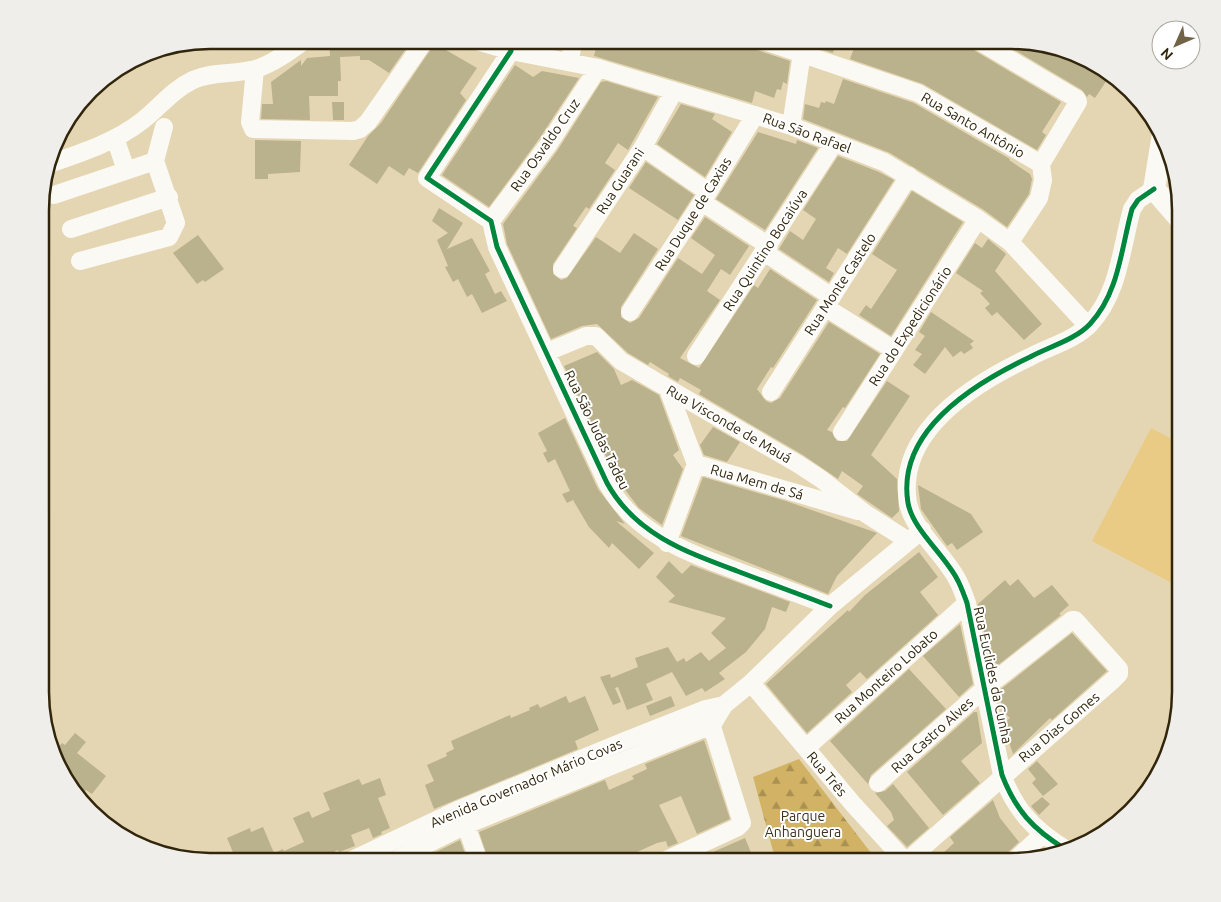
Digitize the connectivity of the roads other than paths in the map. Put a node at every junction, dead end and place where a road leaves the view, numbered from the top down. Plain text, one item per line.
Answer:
1 (292, 49) edge
2 (419, 49) edge
3 (504, 49) edge
4 (572, 49) edge
5 (803, 49) edge
6 (808, 49) edge
7 (993, 49) edge
8 (511, 51) junction
9 (569, 62) junction
10 (598, 68) junction
11 (256, 69) junction
12 (674, 91) junction
13 (173, 93) junction
14 (754, 115) junction
15 (791, 126) junction
16 (115, 138) junction
17 (834, 143) junction
18 (643, 147) junction
19 (1160, 149) edge
20 (155, 161) junction
21 (56, 162) edge
22 (1041, 164) junction
23 (126, 170) junction
24 (908, 176) junction
25 (1154, 189) junction
26 (54, 195) dead end
27 (169, 197) junction
28 (705, 197) junction
29 (1172, 210) edge
30 (978, 219) junction
31 (490, 221) junction
32 (72, 229) dead end
33 (1010, 242) junction
34 (766, 249) junction
35 (80, 261) dead end
36 (562, 269) dead end
37 (828, 302) junction
38 (630, 312) dead end
39 (1088, 326) junction
40 (894, 350) junction
41 (548, 352) junction
42 (696, 356) dead end
43 (668, 389) junction
44 (771, 392) dead end
45 (842, 432) dead end
46 (696, 464) junction
47 (866, 514) junction
48 (914, 535) junction
49 (667, 543) junction
50 (967, 603) junction
51 (830, 606) junction
52 (1120, 671) joint
53 (751, 683) junction
54 (985, 688) junction
55 (709, 717) junction
56 (806, 748) junction
57 (1002, 775) junction
58 (878, 783) dead end
59 (463, 817) junction
60 (1042, 835) junction
61 (1059, 846) edge
62 (1023, 852) edge
63 (374, 853) edge
64 (405, 853) edge
65 (476, 853) edge
66 (682, 853) edge
67 (898, 853) edge
68 (916, 853) edge

1 - 11 street
2 - 11 street
3 - 8 street, Rua São Rafael
4 - 9 street
5 - 15 street
6 - 22 street, Rua Santo Antônio
7 - 22 street
8 - 9 street, Rua São Rafael
8 - 31 street
9 - 10 street, Rua São Rafael
10 - 12 street, Rua São Rafael
10 - 31 street, Rua Osvaldo Cruz
11 - 13 street
12 - 14 street, Rua São Rafael
12 - 18 street, Rua Guarani
13 - 16 street
13 - 20 street
14 - 15 street, Rua São Rafael
14 - 28 street, Rua Duque de Caxias
15 - 17 street, Rua São Rafael
16 - 21 street
16 - 23 street
17 - 24 street, Rua São Rafael
17 - 34 street, Rua Quintino Bocaiúva
18 - 28 street
18 - 36 street, Rua Guarani
19 - 25 main road
20 - 23 street
20 - 27 street
22 - 33 street
23 - 26 street
24 - 30 street, Rua São Rafael
24 - 37 street, Rua Monte Castelo
25 - 29 main road
25 - 39 street, Rua Euclides da Cunha
27 - 32 street
27 - 35 street
28 - 34 street
28 - 38 street, Rua Duque de Caxias
30 - 33 street, Rua São Rafael
30 - 40 street, Rua do Expedicionário
31 - 41 street, Rua São Judas Tadeu
33 - 39 street, Rua São Rafael
34 - 37 street
34 - 42 street, Rua Quintino Bocaiúva
37 - 40 street
37 - 44 street, Rua Monte Castelo
39 - 48 street, Rua Euclides da Cunha
40 - 45 street, Rua do Expedicionário
41 - 43 street, Rua Visconde de Mauá
41 - 49 street, Rua São Judas Tadeu
43 - 46 street, Rua Mem de Sá
43 - 47 street, Rua Visconde de Mauá
46 - 47 street, Rua Mem de Sá
46 - 49 street
47 - 48 street, Rua Visconde de Mauá
48 - 50 street, Rua Euclides da Cunha
48 - 51 street
49 - 51 street, Rua São Judas Tadeu
50 - 54 street, Rua Euclides da Cunha
50 - 56 street, Rua Monteiro Lobato
51 - 53 street
52 - 54 street, Rua Castro Alves
52 - 57 street, Rua Dias Gomes
53 - 55 street, Avenida Governador Mário Covas
53 - 56 street, Rua Três
54 - 57 street, Rua Euclides da Cunha
54 - 58 street, Rua Castro Alves
55 - 59 street, Avenida Governador Mário Covas
55 - 66 street
56 - 67 street, Rua Três
57 - 60 street, Rua Euclides da Cunha
57 - 68 street, Rua Dias Gomes
59 - 63 street, Avenida Governador Mário Covas
59 - 64 street, Avenida Governador Mário Covas
59 - 65 street
60 - 61 street, Rua Euclides da Cunha
60 - 62 street

